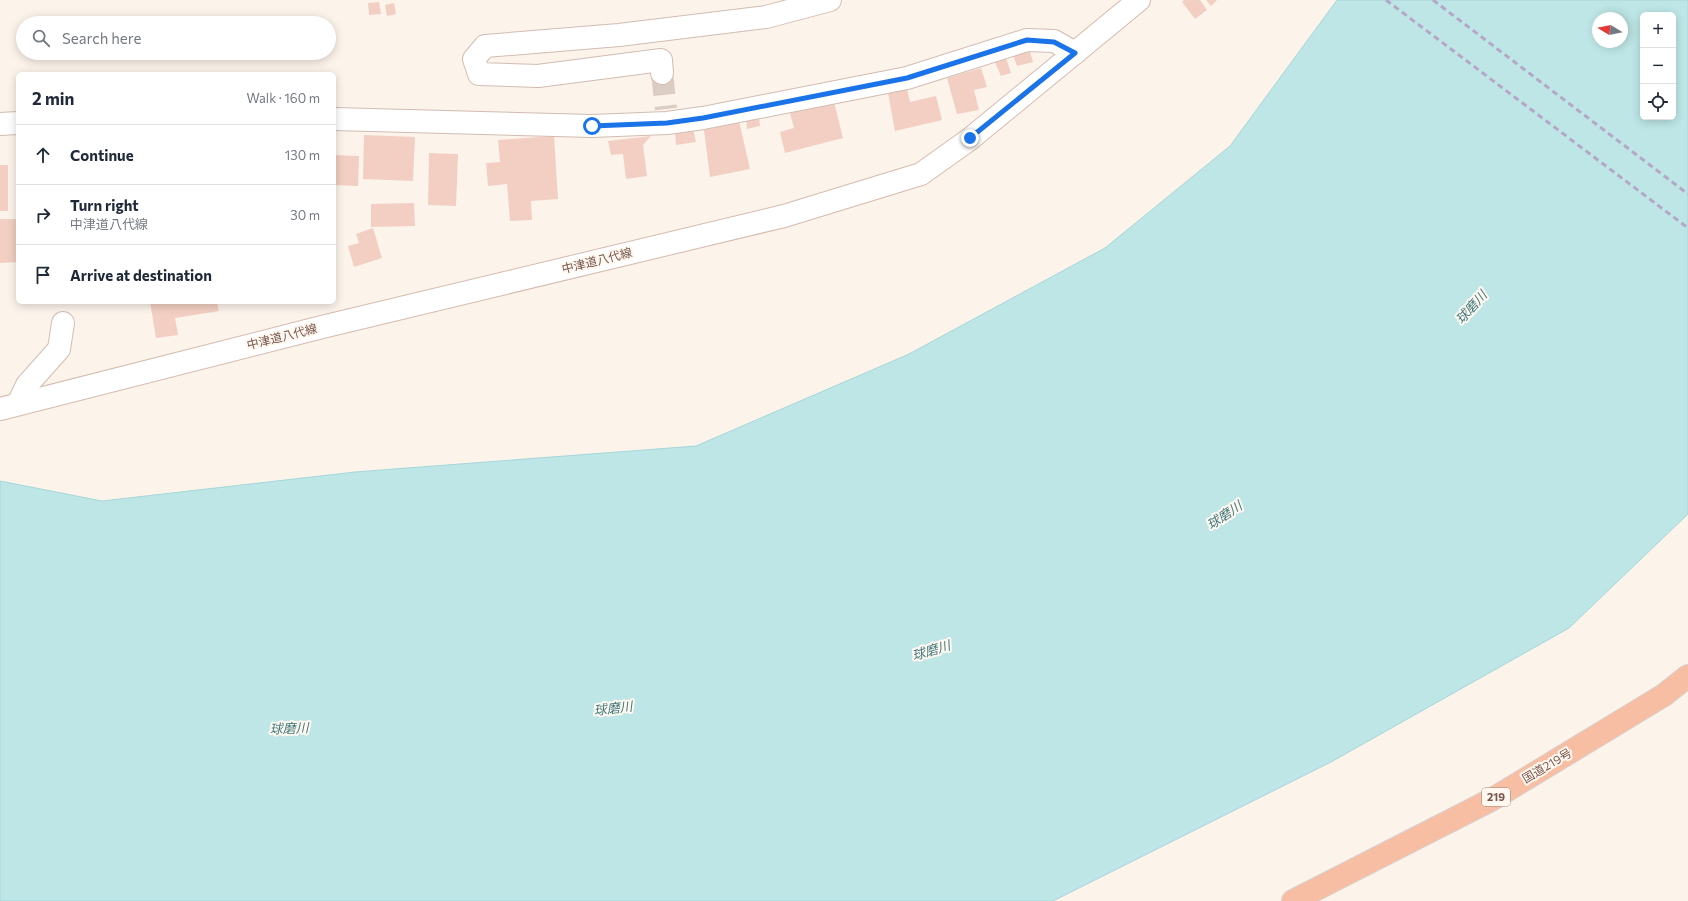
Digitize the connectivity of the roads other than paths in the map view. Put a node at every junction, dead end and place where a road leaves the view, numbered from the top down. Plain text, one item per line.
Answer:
1 (830, 0) edge
2 (1139, 0) edge
3 (1075, 53) junction
4 (662, 73) tunnel mouth
5 (336, 119) edge
6 (16, 123) edge
7 (0, 124) edge
8 (63, 323) dead end
9 (9, 406) edge
10 (1688, 676) edge
11 (1293, 901) edge

1 - 4 street
2 - 3 street, 中津道八代線
3 - 5 street
3 - 9 street, 中津道八代線
6 - 7 street
8 - 9 street
10 - 11 highway, 国道219号 / 219

